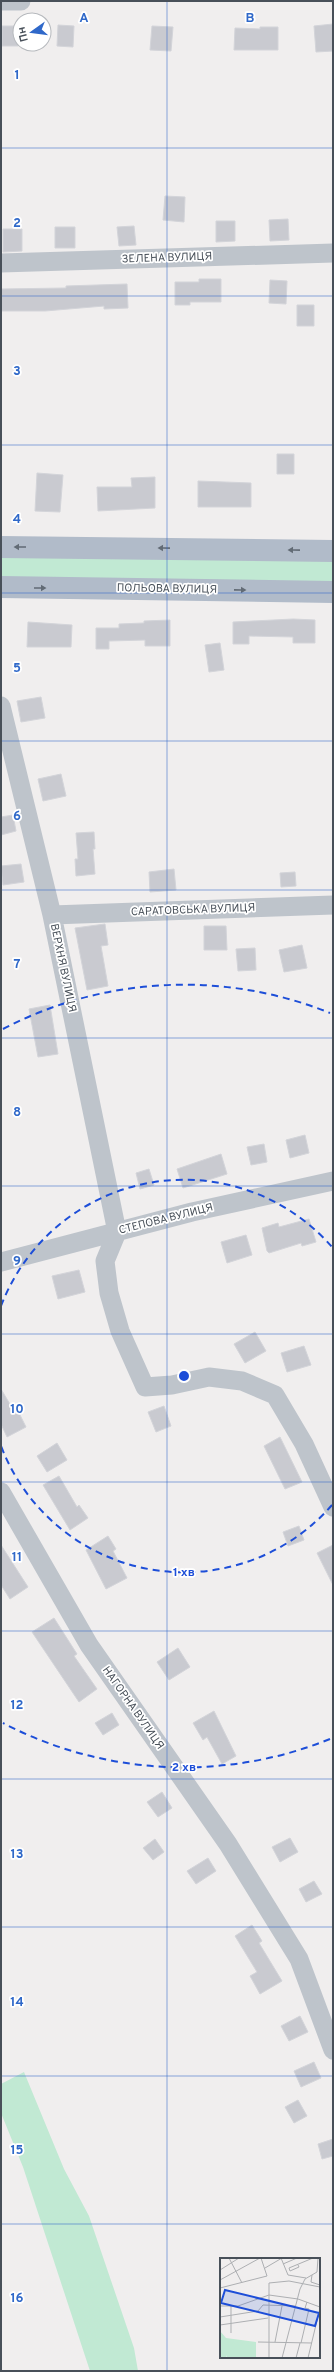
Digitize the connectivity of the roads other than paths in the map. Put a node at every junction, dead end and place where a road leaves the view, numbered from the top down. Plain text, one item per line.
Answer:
1 (1, 1) edge
2 (21, 1) edge
3 (333, 253) edge
4 (1, 263) edge
5 (1, 547) edge
6 (333, 551) edge
7 (1, 588) edge
8 (333, 592) edge
9 (1, 706) edge
10 (333, 905) edge
11 (52, 915) junction
12 (333, 1181) edge
13 (117, 1232) junction
14 (1, 1262) edge
15 (1, 1492) edge
16 (333, 1507) edge
17 (333, 2050) edge

1 - 2 street
3 - 4 street, ЗЕЛЕНА ВУЛИЦЯ
6 -> 5 main road
7 -> 8 main road, ПОЛЬОВА ВУЛИЦЯ
9 - 11 street, ВЕРХНЯ ВУЛИЦЯ
10 - 11 street, САРАТОВСЬКА ВУЛИЦЯ
11 - 13 street, ВЕРХНЯ ВУЛИЦЯ
12 - 13 street, СТЕПОВА ВУЛИЦЯ
13 - 14 street, СТЕПОВА ВУЛИЦЯ
13 - 16 street
15 - 17 street, НАГОРНА ВУЛИЦЯ

